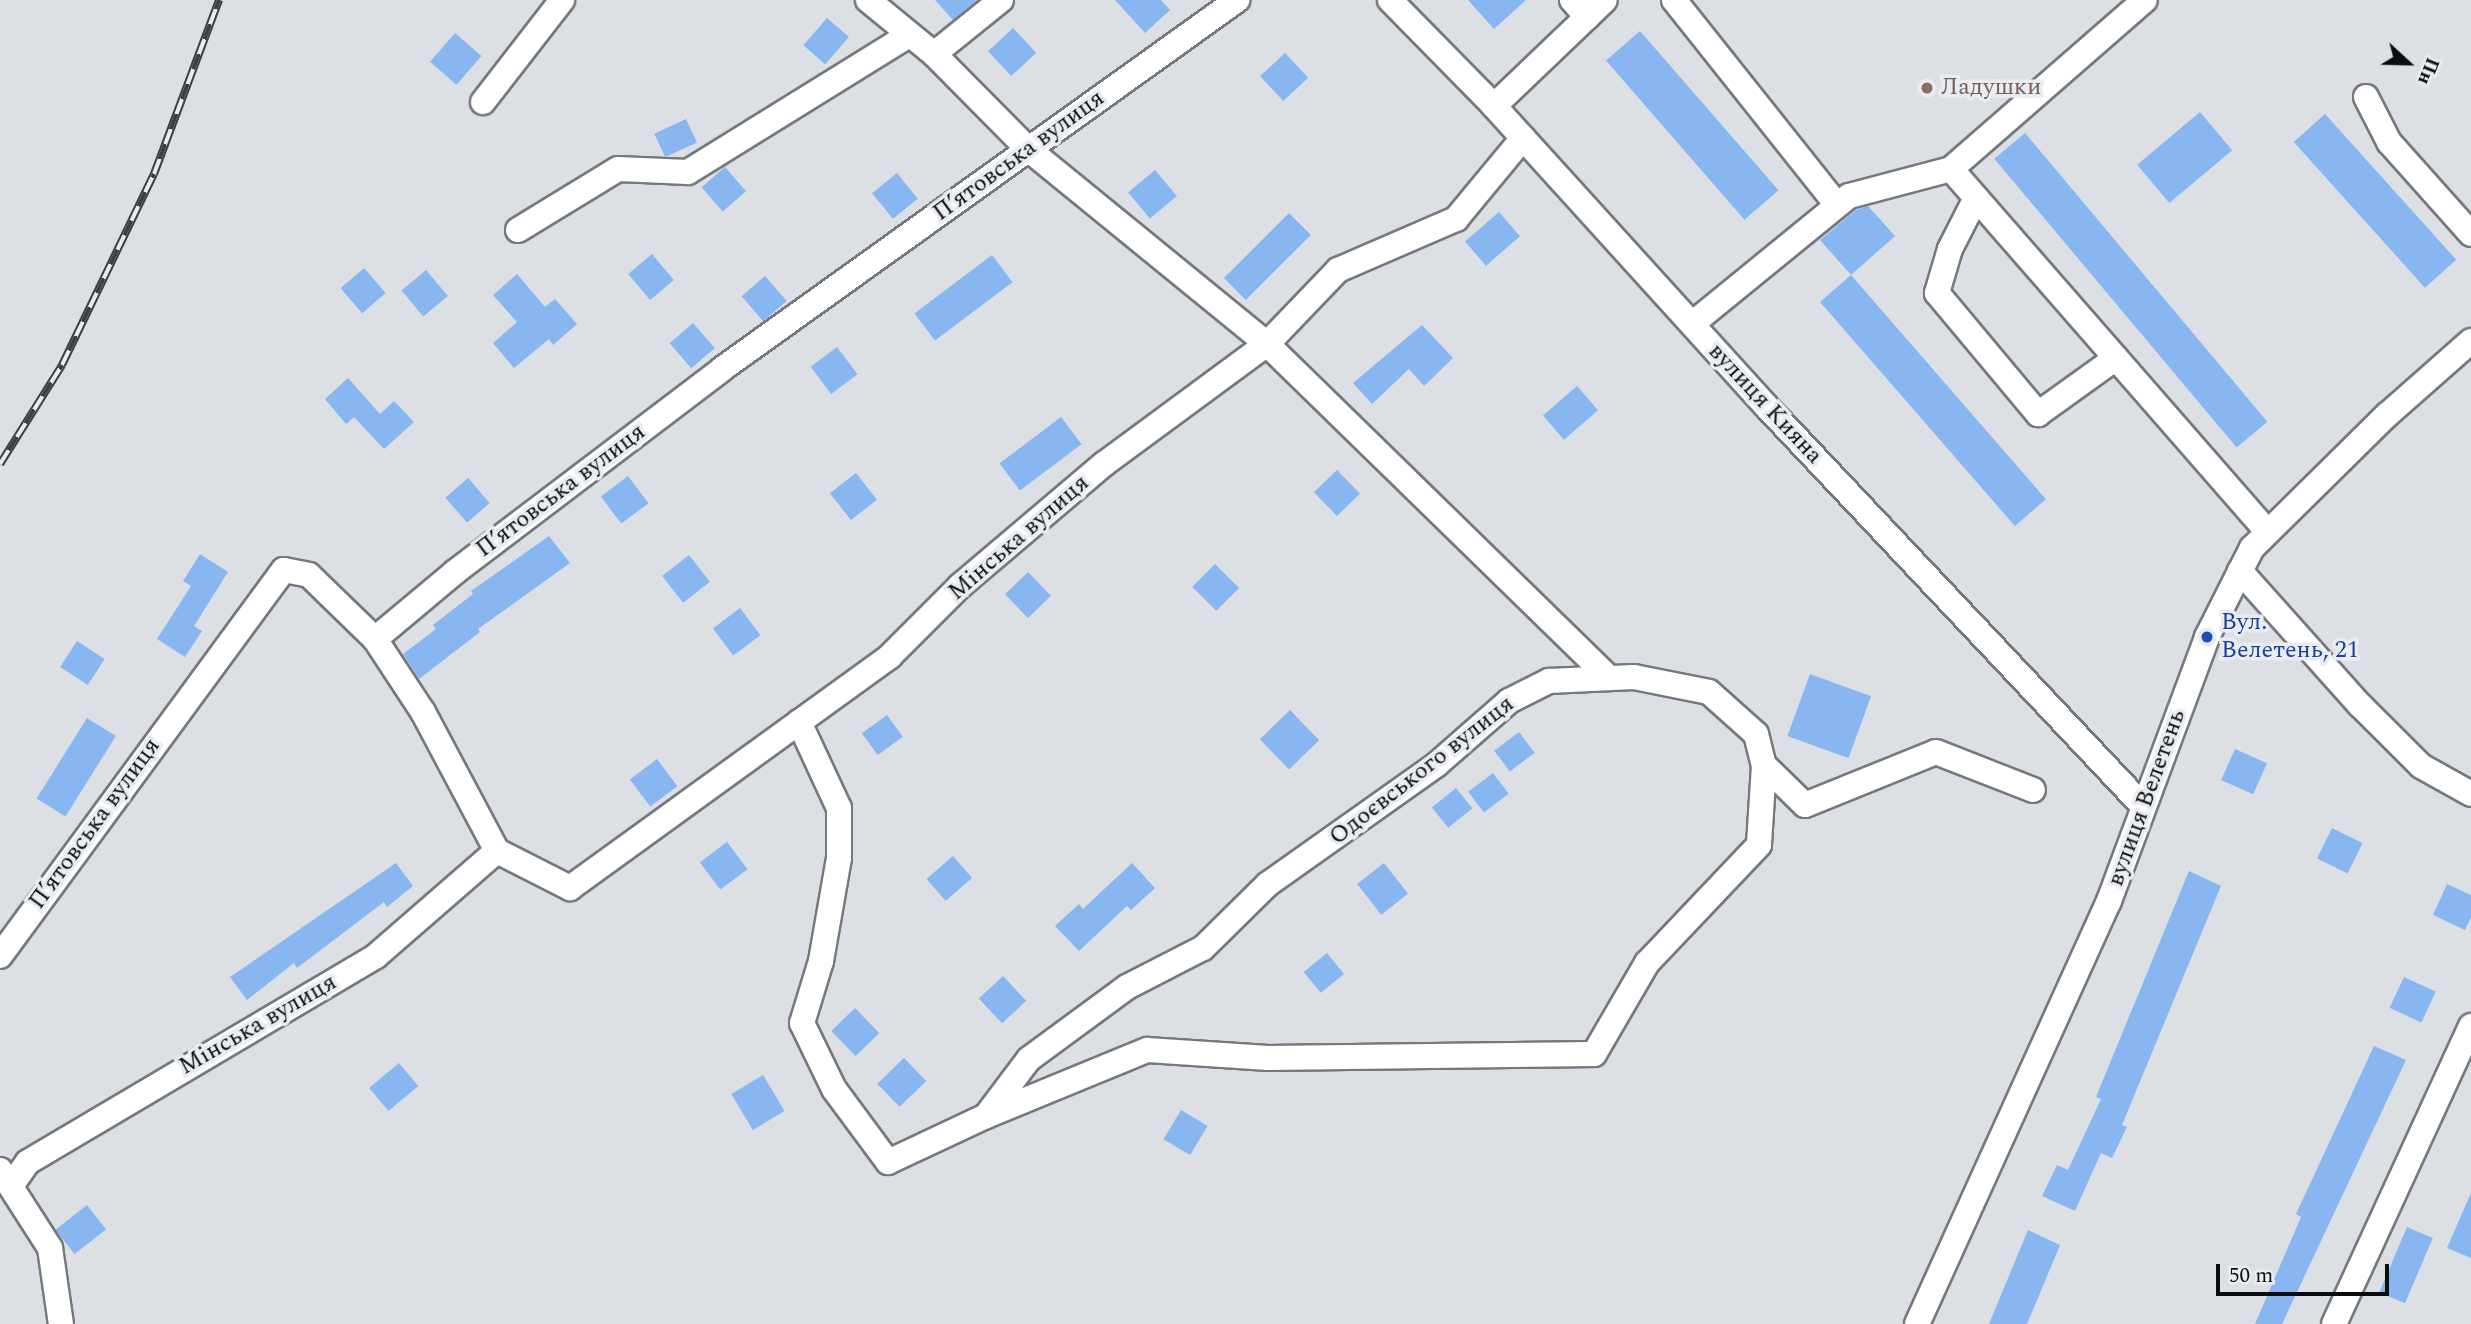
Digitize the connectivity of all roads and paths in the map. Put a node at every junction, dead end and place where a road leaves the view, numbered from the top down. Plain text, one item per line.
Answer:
1 (562, 0) edge
2 (868, 0) edge
3 (1001, 0) edge
4 (1237, 0) edge
5 (1390, 0) edge
6 (1605, 0) edge
7 (1674, 0) edge
8 (2145, 0) edge
9 (1580, 9) edge
10 (906, 36) junction
11 (933, 54) junction
12 (2366, 97) dead end
13 (483, 102) dead end
14 (1494, 106) junction
15 (1523, 138) junction
16 (1028, 149) junction
17 (1951, 169) junction
18 (1976, 198) junction
19 (1837, 205) junction
20 (518, 230) dead end
21 (2471, 234) edge
22 (1692, 324) junction
23 (2471, 341) edge
24 (1267, 344) junction
25 (2116, 359) junction
26 (2266, 530) junction
27 (2241, 570) junction
28 (375, 639) junction
29 (1609, 678) junction
30 (800, 722) junction
31 (1764, 765) junction
32 (2033, 790) dead end
33 (2471, 794) edge
34 (2143, 806) junction
35 (498, 851) junction
36 (0, 956) edge
37 (2471, 1027) edge
38 (986, 1116) junction
39 (5, 1178) edge
40 (61, 1324) edge
41 (1917, 1324) edge
42 (2334, 1324) edge

1 - 13 street
2 - 10 street
3 - 11 street
4 - 16 street, П’ятовська вулиця
5 - 14 street, вулиця Кияна
6 - 9 street
7 - 19 street
8 - 17 street
9 - 14 street
10 - 11 street
10 - 20 street
11 - 16 street
12 - 21 street
14 - 15 street, вулиця Кияна
15 - 22 street, вулиця Кияна
15 - 24 street, Мінська вулиця
16 - 24 street
16 - 28 street, П’ятовська вулиця
17 - 18 street
17 - 19 street
18 - 25 street
18 - 25 street
19 - 22 street
22 - 34 street, вулиця Кияна
23 - 26 street, вулиця Велетень
24 - 29 street
24 - 30 street, Мінська вулиця
25 - 26 street
26 - 27 street, вулиця Велетень
27 - 33 street
27 - 34 street, вулиця Велетень
28 - 35 street
28 - 36 street, П’ятовська вулиця
29 - 31 street, Одоєвського вулиця
29 - 38 street, Одоєвського вулиця
30 - 35 street, Мінська вулиця
30 - 38 street, Одоєвського вулиця
31 - 32 street
31 - 38 street, Одоєвського вулиця
34 - 41 street, вулиця Велетень
35 - 39 street, Мінська вулиця
37 - 42 street
39 - 40 street

